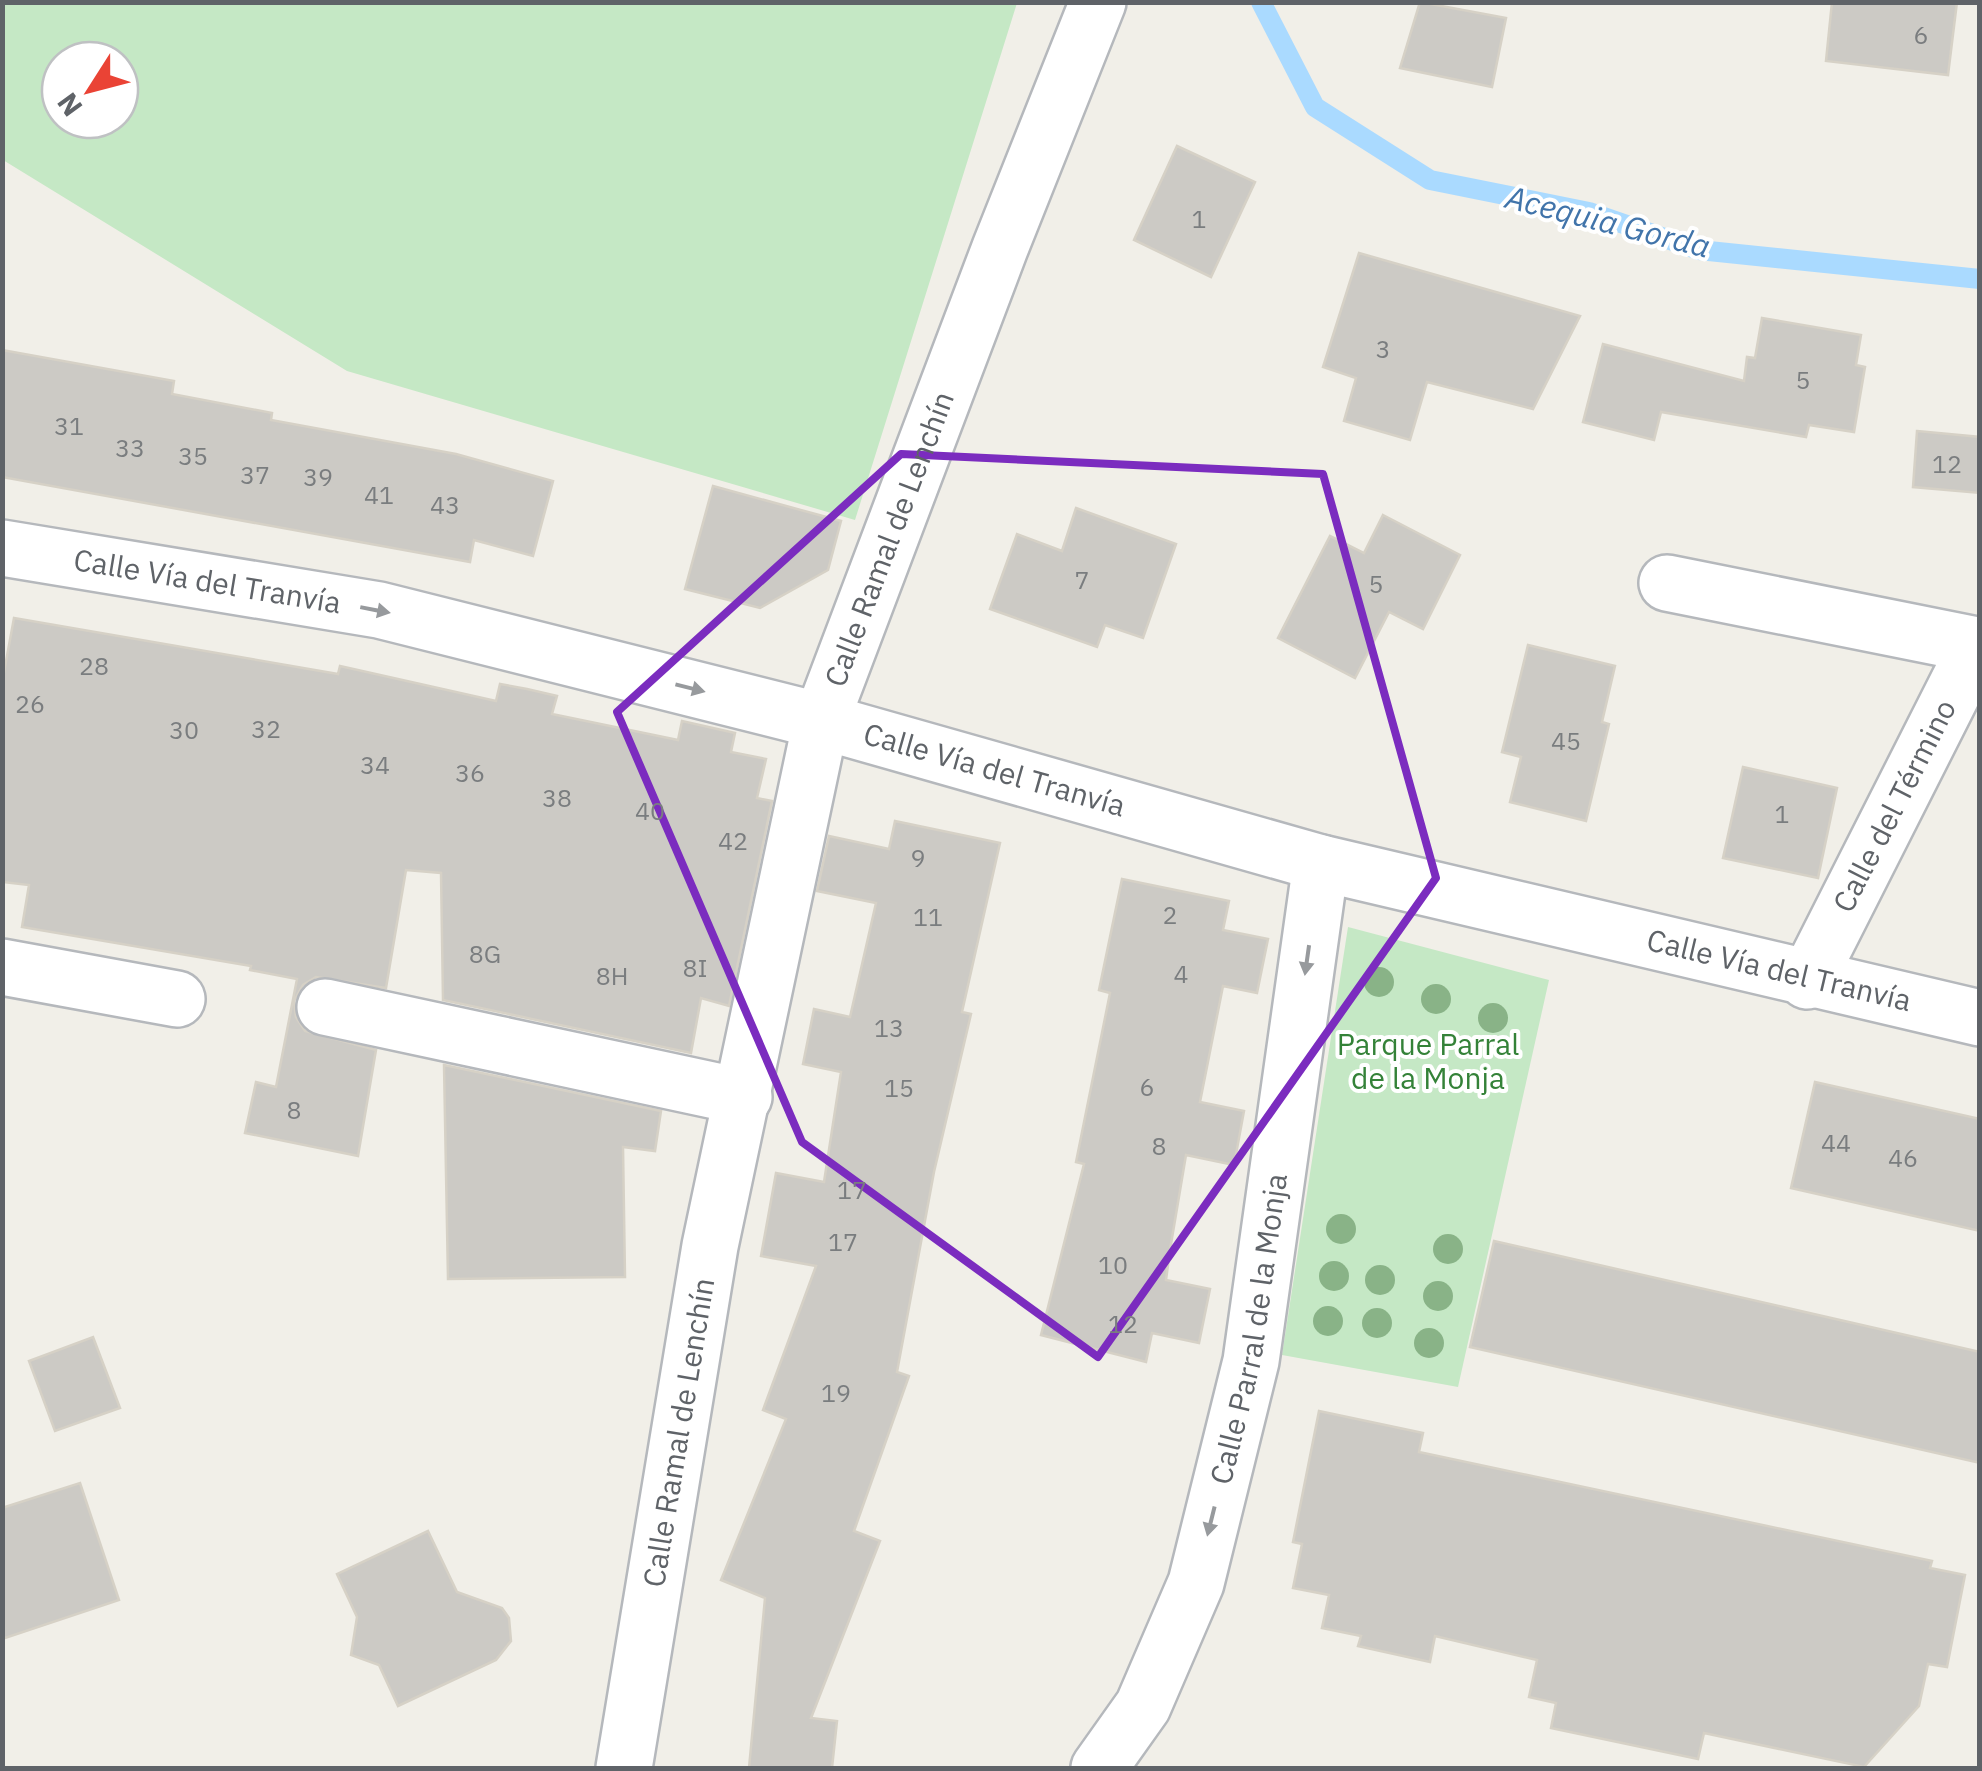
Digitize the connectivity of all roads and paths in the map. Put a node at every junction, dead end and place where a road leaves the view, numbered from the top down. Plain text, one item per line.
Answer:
1 (1098, 2) edge
2 (2, 548) edge
3 (1668, 582) dead end
4 (822, 721) junction
5 (1321, 863) junction
6 (2, 967) edge
7 (1807, 981) junction
8 (177, 999) dead end
9 (325, 1007) dead end
10 (1980, 1018) edge
11 (744, 1097) junction
12 (624, 1768) edge
13 (1099, 1768) edge

1 - 4 street, Calle Ramal de Lenchín
2 -> 4 street, Calle Vía del Tranvía
3 - 7 street, Calle del Término
4 - 5 street, Calle Vía del Tranvía
4 - 11 street, Calle Ramal de Lenchín
5 - 7 street, Calle Vía del Tranvía
5 -> 13 street, Calle Parral de la Monja
6 - 8 street
7 - 10 street, Calle Vía del Tranvía
9 - 11 street
11 - 12 street, Calle Ramal de Lenchín

